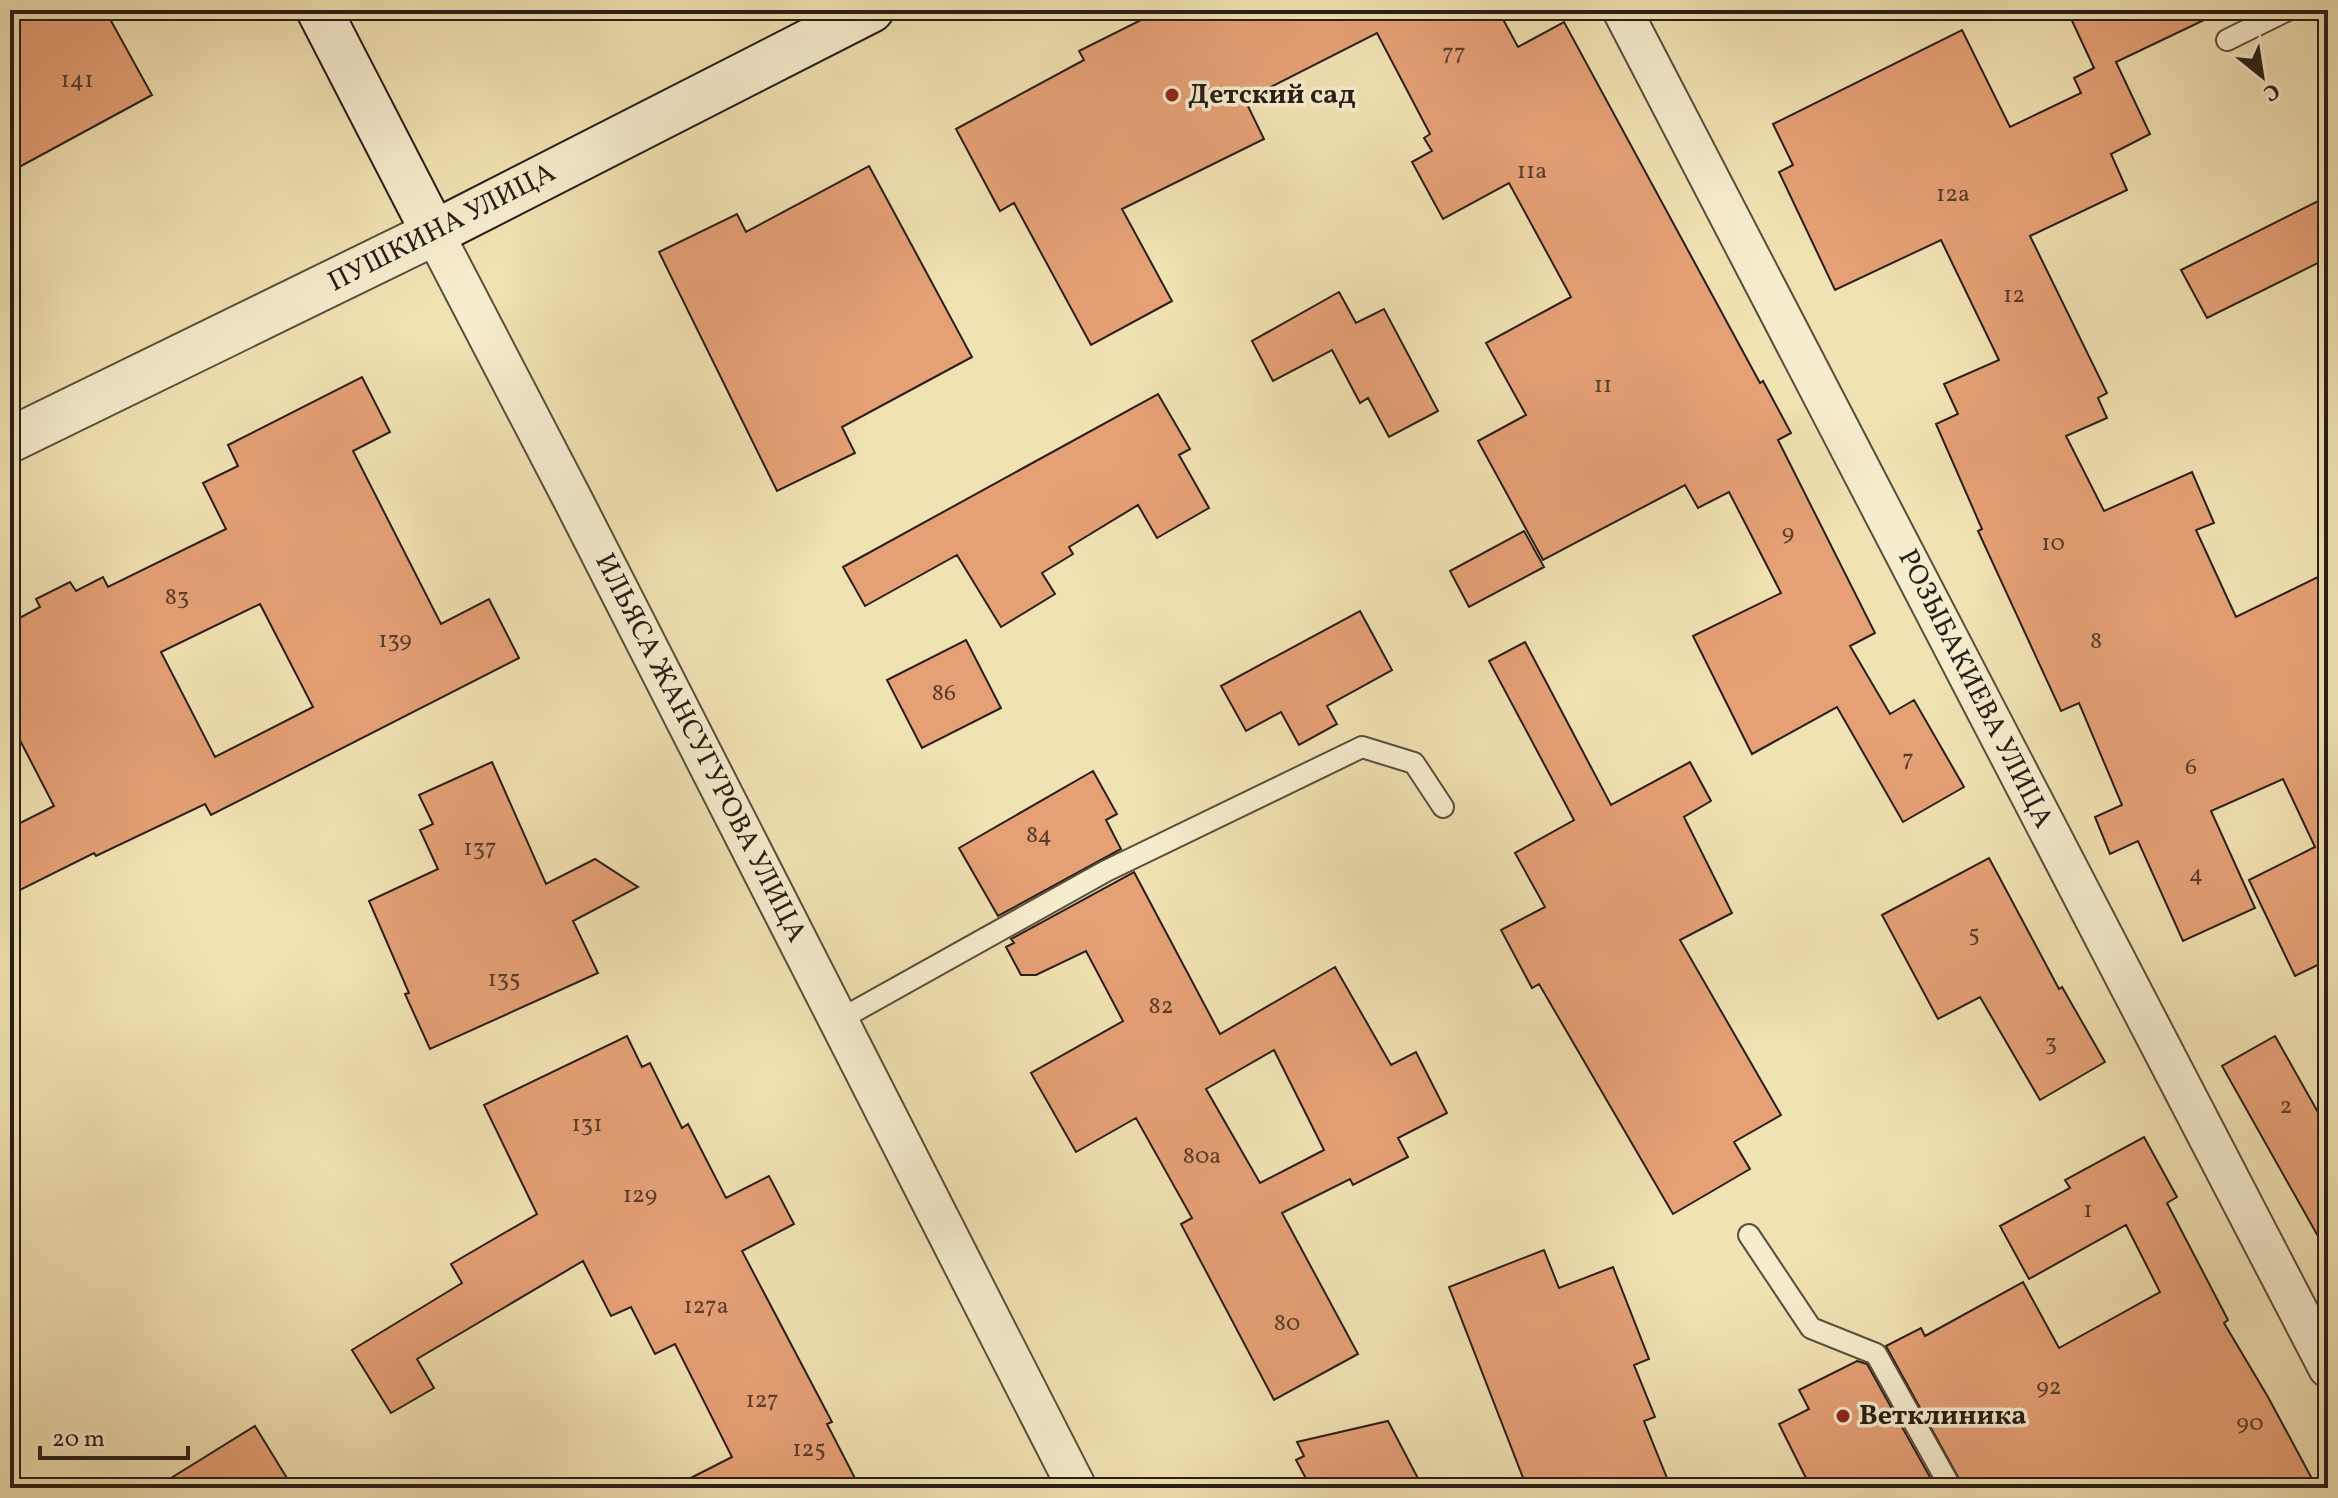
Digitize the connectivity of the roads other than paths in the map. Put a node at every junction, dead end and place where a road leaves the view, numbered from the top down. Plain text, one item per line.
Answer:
1 (319, 10) edge
2 (871, 10) edge
3 (1622, 10) edge
4 (2288, 10) edge
5 (2227, 40) dead end
6 (434, 233) junction
7 (10, 440) edge
8 (1443, 807) dead end
9 (839, 1020) junction
10 (1749, 1235) dead end
11 (2328, 1368) edge
12 (1077, 1488) edge
13 (1951, 1488) edge

1 - 6 main road, ИЛЬЯСА ЖАНСУГУРОВА УЛИЦА
2 - 6 main road, ПУШКИНА УЛИЦА
3 - 11 street, РОЗЫБАКИЕВА УЛИЦА
4 - 5 lane
6 - 7 main road, ПУШКИНА УЛИЦА
6 - 9 street, ИЛЬЯСА ЖАНСУГУРОВА УЛИЦА
8 - 9 lane
9 - 12 street, ИЛЬЯСА ЖАНСУГУРОВА УЛИЦА
10 - 13 lane

